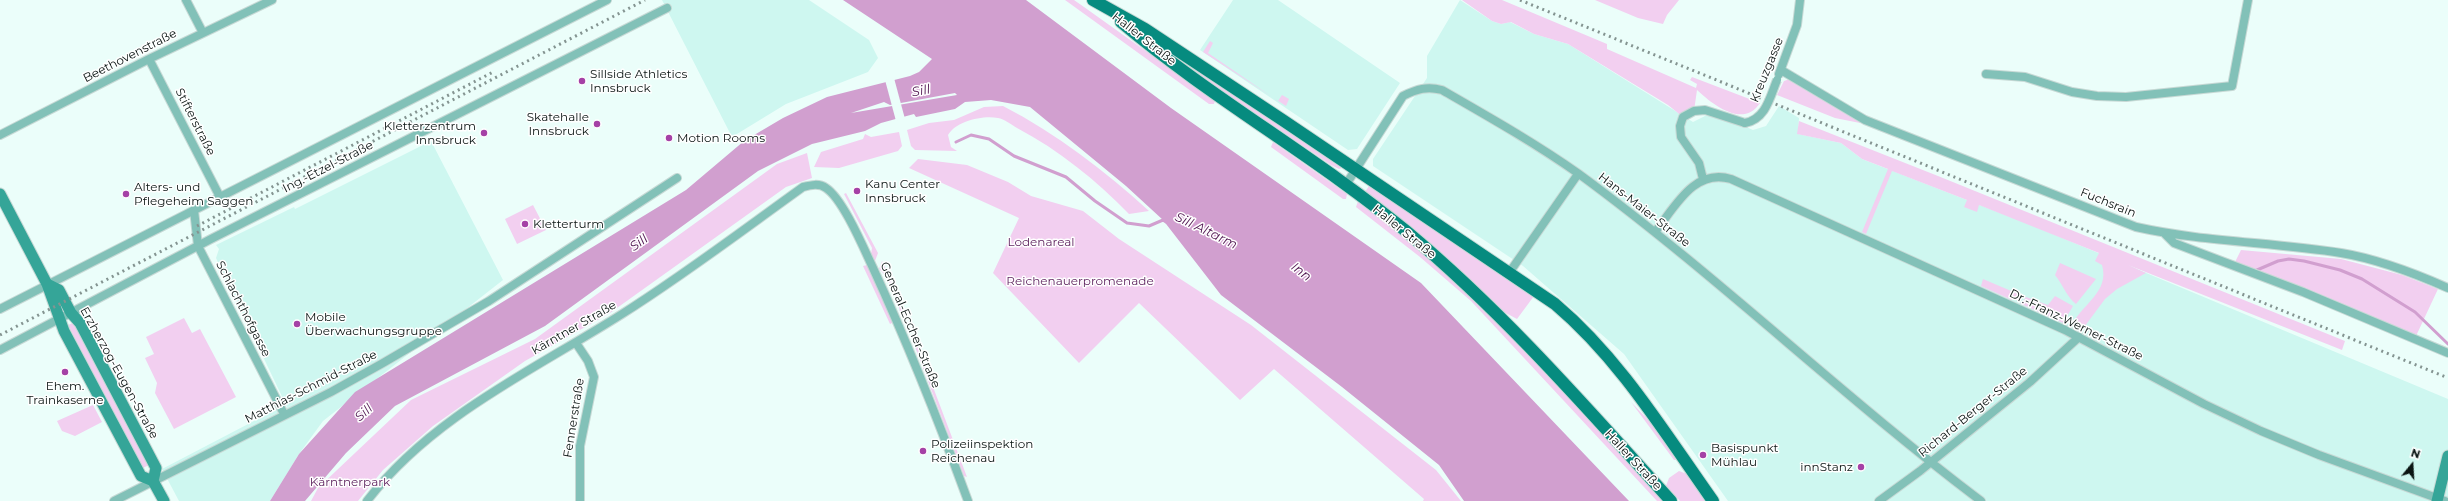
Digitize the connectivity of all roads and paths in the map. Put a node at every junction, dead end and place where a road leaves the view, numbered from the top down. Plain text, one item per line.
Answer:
1 (186, 0) edge
2 (272, 0) edge
3 (607, 0) edge
4 (1800, 0) edge
5 (2248, 0) edge
6 (1097, 2) edge
7 (667, 8) dead end
8 (203, 33) junction
9 (149, 59) junction
10 (1781, 70) junction
11 (1986, 74) dead end
12 (0, 135) edge
13 (1355, 170) junction
14 (1578, 174) junction
15 (677, 178) dead end
16 (1703, 179) junction
17 (1345, 186) junction
18 (803, 187) joint
19 (0, 194) edge
20 (220, 197) junction
21 (194, 210) junction
22 (1655, 232) junction
23 (2165, 234) junction
24 (198, 246) junction
25 (1508, 273) junction
26 (47, 284) junction
27 (2448, 288) edge
28 (0, 309) edge
29 (66, 315) junction
30 (2079, 337) junction
31 (576, 343) junction
32 (0, 350) edge
33 (2448, 353) edge
34 (284, 414) junction
35 (2448, 456) edge
36 (1930, 463) junction
37 (1678, 467) dead end
38 (1690, 469) junction
39 (1664, 477) dead end
40 (153, 481) junction
41 (1662, 491) junction
42 (2440, 500) edge
43 (114, 501) edge
44 (164, 501) edge
45 (367, 501) edge
46 (580, 501) edge
47 (968, 501) edge
48 (1671, 501) edge
49 (1713, 501) edge
50 (1879, 501) edge
51 (1981, 501) edge

1 - 8 street
2 - 8 street, Beethovenstraße
3 - 20 street, Ing.-Etzel-Straße
4 - 10 street, Kreuzgasse
5 - 11 street
6 - 13 main road, Haller Straße
6 - 17 main road, Haller Straße
7 - 24 street, Ing.-Etzel-Straße
8 - 9 street, Beethovenstraße
9 - 12 street, Beethovenstraße
9 - 20 street, Stifterstraße
10 - 16 street, Kreuzgasse, bridge
10 - 23 street, Fuchsrain
13 - 14 street, Hans-Maier-Straße
13 - 17 street, Hans-Maier-Straße
13 - 25 main road, Haller Straße
14 - 22 street, Hans-Maier-Straße
14 - 25 street
15 - 34 street, Matthias-Schmid-Straße
16 - 22 street
16 - 30 street, Dr.-Franz-Werner-Straße
17 - 41 main road, Haller Straße
18 - 31 street, Kärntner Straße
18 - 47 street, General-Eccher-Straße
19 - 26 street, Erzherzog-Eugen-Straße
20 - 21 street, Ing.-Etzel-Straße
21 - 24 street, Schlachthofgasse
21 - 26 street, Ing.-Etzel-Straße
22 - 36 street, Hans-Maier-Straße
23 - 27 street, Fuchsrain
23 - 33 street
24 - 29 street, Ing.-Etzel-Straße
24 - 34 street, Schlachthofgasse
25 - 38 main road, Haller Straße
26 - 28 street, Ing.-Etzel-Straße
26 - 29 street, Erzherzog-Eugen-Straße
29 - 32 street, Ing.-Etzel-Straße
29 - 40 street, Erzherzog-Eugen-Straße
29 - 40 street, Erzherzog-Eugen-Straße
30 - 36 street, Richard-Berger-Straße
30 - 42 street, Dr.-Franz-Werner-Straße
31 - 45 street, Kärntner Straße
31 - 46 street, Fennerstraße
34 - 40 street, Matthias-Schmid-Straße
35 - 42 street
36 - 50 street, Richard-Berger-Straße
36 - 51 street, Hans-Maier-Straße
37 - 38 main road
38 - 49 main road, Haller Straße
39 - 41 main road
40 - 43 street, Matthias-Schmid-Straße
40 - 44 street, Erzherzog-Eugen-Straße
41 - 48 main road, Haller Straße

